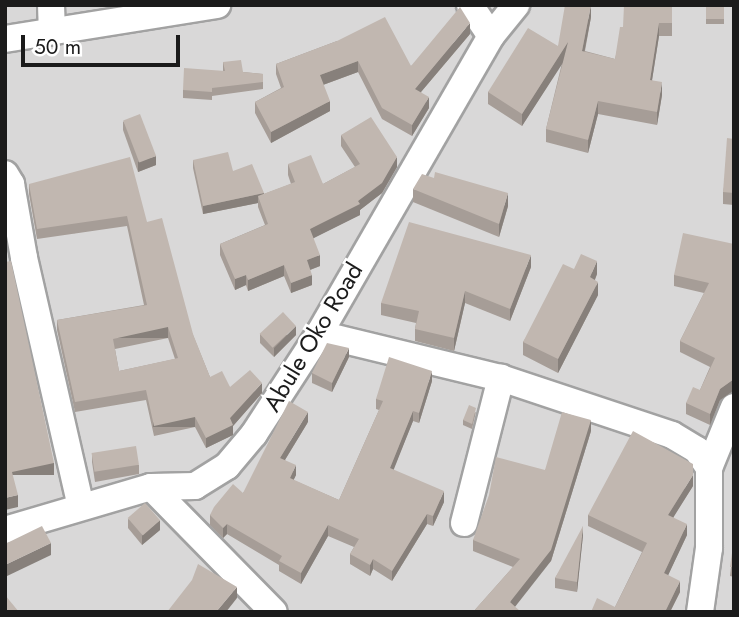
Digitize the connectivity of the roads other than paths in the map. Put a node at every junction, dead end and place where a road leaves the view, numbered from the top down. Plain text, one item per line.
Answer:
1 (217, 5) edge
2 (470, 5) edge
3 (516, 5) edge
4 (52, 18) edge
5 (491, 36) junction
6 (5, 39) edge
7 (5, 174) edge
8 (14, 261) edge
9 (319, 334) junction
10 (501, 378) junction
11 (734, 407) edge
12 (709, 468) junction
13 (151, 486) junction
14 (81, 506) junction
15 (464, 523) dead end
16 (5, 530) edge
17 (274, 612) edge
18 (700, 612) edge

1 - 4 street
2 - 5 street
3 - 5 street, Abule Oko Road
4 - 6 street
5 - 9 street, Abule Oko Road
7 - 8 street
8 - 14 street
9 - 10 street
9 - 13 street, Abule Oko Road
10 - 12 street
10 - 15 street
11 - 12 street
12 - 18 street
13 - 14 street, Abule Oko Road
13 - 17 street
14 - 16 street, Abule Oko Road

